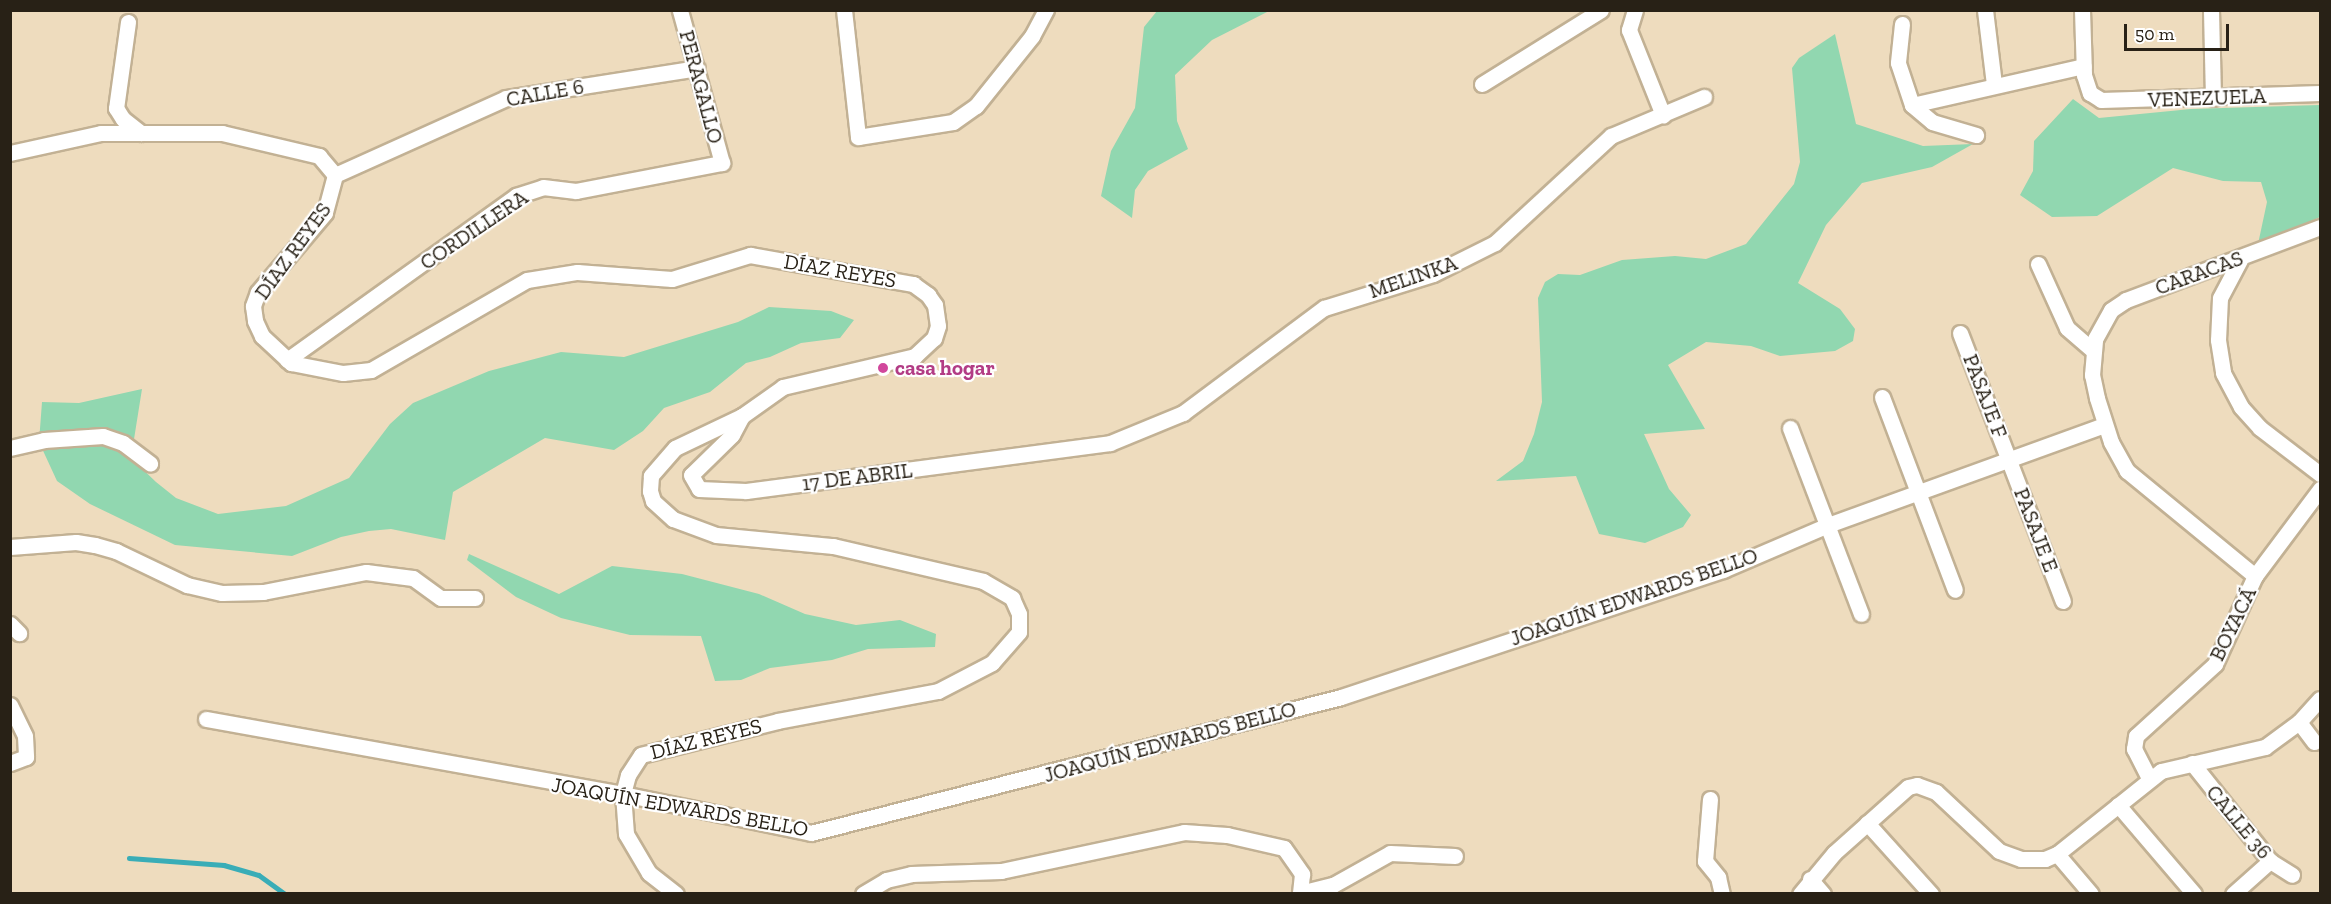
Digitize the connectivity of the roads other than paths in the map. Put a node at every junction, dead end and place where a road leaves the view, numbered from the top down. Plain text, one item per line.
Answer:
1 (680, 10) edge
2 (844, 10) edge
3 (1046, 10) edge
4 (1601, 10) edge
5 (1635, 10) edge
6 (1985, 10) edge
7 (2082, 10) edge
8 (2211, 10) edge
9 (128, 22) dead end
10 (1902, 24) dead end
11 (2084, 66) junction
12 (697, 68) junction
13 (1482, 84) dead end
14 (1994, 84) junction
15 (2320, 93) edge
16 (1704, 97) dead end
17 (2213, 98) junction
18 (1912, 105) junction
19 (1663, 115) junction
20 (141, 133) junction
21 (1976, 135) dead end
22 (10, 153) edge
23 (722, 163) joint
24 (335, 175) junction
25 (2320, 227) edge
26 (2240, 260) junction
27 (2038, 264) dead end
28 (1960, 333) dead end
29 (2094, 345) junction
30 (287, 360) junction
31 (1882, 397) dead end
32 (742, 416) junction
33 (2104, 425) junction
34 (1790, 428) dead end
35 (1110, 443) joint
36 (10, 448) edge
37 (2009, 459) junction
38 (150, 464) dead end
39 (2320, 474) edge
40 (2320, 489) edge
41 (1920, 493) junction
42 (1828, 525) junction
43 (10, 547) edge
44 (2255, 576) junction
45 (1955, 590) dead end
46 (475, 598) dead end
47 (2063, 601) dead end
48 (1861, 614) dead end
49 (2320, 699) edge
50 (10, 705) edge
51 (206, 719) dead end
52 (2299, 723) junction
53 (2314, 742) dead end
54 (11, 763) edge
55 (2192, 763) junction
56 (2149, 778) junction
57 (624, 794) junction
58 (1710, 799) dead end
59 (2118, 805) junction
60 (1867, 823) junction
61 (2057, 854) junction
62 (1455, 856) dead end
63 (2270, 861) junction
64 (2292, 875) dead end
65 (1810, 879) junction
66 (1300, 893) edge
67 (676, 894) edge
68 (863, 894) edge
69 (1722, 894) edge
70 (1800, 894) edge
71 (1823, 894) edge
72 (1930, 894) edge
73 (2091, 894) edge
74 (2194, 894) edge
75 (2233, 894) edge

1 - 12 street, PERAGALLO
2 - 3 street
4 - 13 street
5 - 19 street
6 - 14 street
7 - 11 street
8 - 17 street
9 - 20 street
10 - 18 street
11 - 14 street
11 - 17 street, VENEZUELA
12 - 23 street, PERAGALLO
12 - 24 street, CALLE 6
14 - 18 street
15 - 17 street, VENEZUELA
16 - 19 street, MELINKA
18 - 21 street
19 - 35 street, MELINKA
20 - 22 street, DÍAZ REYES
20 - 24 street, DÍAZ REYES
23 - 30 street, CORDILLERA
24 - 30 street, DÍAZ REYES
25 - 26 street, CARACAS
26 - 29 street, CARACAS
26 - 39 street
27 - 29 street
28 - 37 street, PASAJE F
29 - 33 street
30 - 32 street, DÍAZ REYES
31 - 41 street
32 - 35 street, 17 DE ABRIL
32 - 57 street, DÍAZ REYES
33 - 37 street, JOAQUÍN EDWARDS BELLO
33 - 44 street
34 - 42 street
36 - 38 street
37 - 41 street, JOAQUÍN EDWARDS BELLO
37 - 47 street, PASAJE E
40 - 44 street, BOYACÁ
41 - 42 street, JOAQUÍN EDWARDS BELLO
41 - 45 street
42 - 48 street
42 - 57 street, JOAQUÍN EDWARDS BELLO
43 - 46 street
44 - 56 street, BOYACÁ
49 - 52 street
50 - 54 street
51 - 57 street, JOAQUÍN EDWARDS BELLO
52 - 53 street
52 - 55 street
55 - 56 street
55 - 63 street, CALLE 36
56 - 59 street
57 - 67 street, DÍAZ REYES
58 - 69 street
59 - 61 street
59 - 74 street
60 - 61 street
60 - 65 street
60 - 72 street
61 - 73 street
62 - 66 street
63 - 64 street, CALLE 36
63 - 75 street
65 - 70 street
65 - 71 street
66 - 68 street

